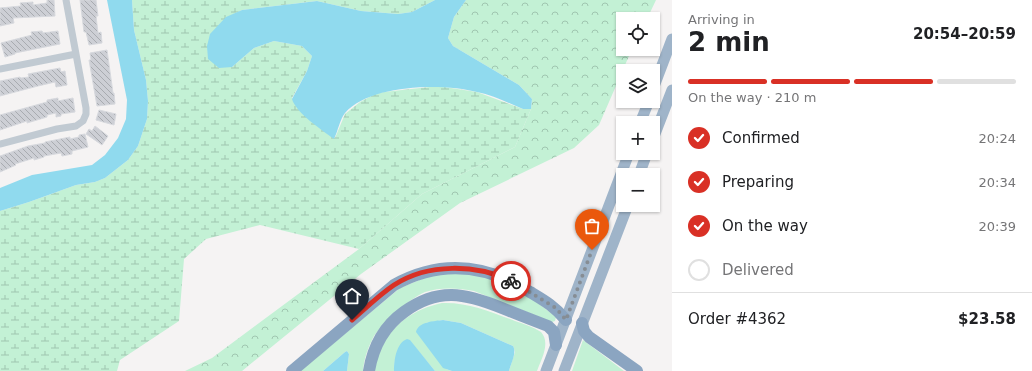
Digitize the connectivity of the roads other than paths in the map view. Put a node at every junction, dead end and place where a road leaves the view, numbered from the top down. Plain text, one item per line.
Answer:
1 (66, 0) edge
2 (672, 39) edge
3 (76, 54) junction
4 (0, 69) edge
5 (660, 71) edge
6 (672, 90) edge
7 (660, 121) edge
8 (0, 144) edge
9 (626, 160) edge
10 (625, 212) edge
11 (566, 320) junction
12 (582, 323) junction
13 (556, 345) junction
14 (569, 360) junction
15 (292, 371) edge
16 (369, 371) edge
17 (546, 371) edge
18 (564, 371) edge
19 (637, 371) edge

1 - 3 street
2 - 5 highway
3 - 4 street
3 - 8 street
6 - 7 highway
9 - 11 highway
10 - 12 highway
11 - 13 highway
11 - 14 highway
11 - 15 highway
12 - 14 highway
12 - 19 highway
13 - 16 highway
13 - 17 highway
14 - 18 highway

